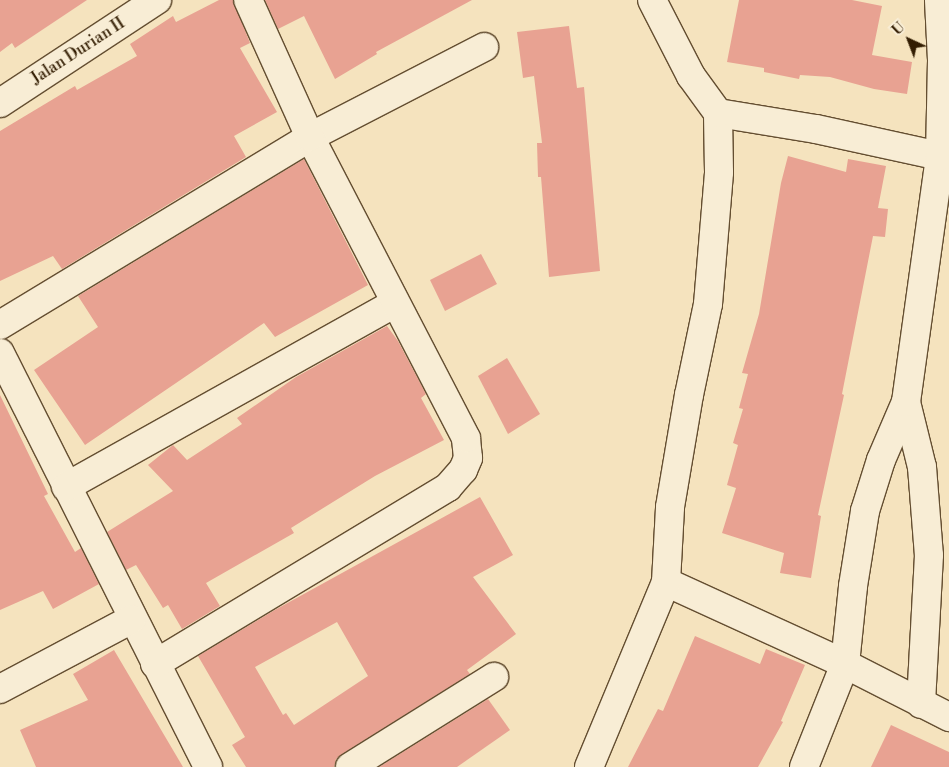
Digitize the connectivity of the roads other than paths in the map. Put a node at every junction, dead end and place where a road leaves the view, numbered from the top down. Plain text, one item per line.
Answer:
1 (157, 0) edge
2 (248, 0) edge
3 (652, 0) edge
4 (939, 0) edge
5 (484, 47) dead end
6 (0, 103) edge
7 (718, 113) junction
8 (310, 137) junction
9 (945, 156) edge
10 (395, 303) junction
11 (0, 325) edge
12 (0, 353) edge
13 (906, 402) junction
14 (66, 487) junction
15 (666, 582) junction
16 (132, 619) junction
17 (155, 664) junction
18 (845, 664) junction
19 (494, 677) dead end
20 (0, 689) edge
21 (921, 704) junction
22 (949, 717) edge
23 (208, 767) edge
24 (350, 767) edge
25 (589, 767) edge
26 (804, 767) edge

1 - 6 street, Jalan Durian II
2 - 8 street
3 - 7 street
4 - 9 street
5 - 8 street
7 - 9 street
7 - 15 street
8 - 10 street
8 - 11 street
9 - 13 street
10 - 14 street
10 - 17 street
12 - 14 street
13 - 18 street
13 - 21 street
14 - 16 street
15 - 18 street
15 - 25 street
16 - 17 street
16 - 20 street
17 - 23 street
18 - 21 street
18 - 26 street
19 - 24 street
21 - 22 street

